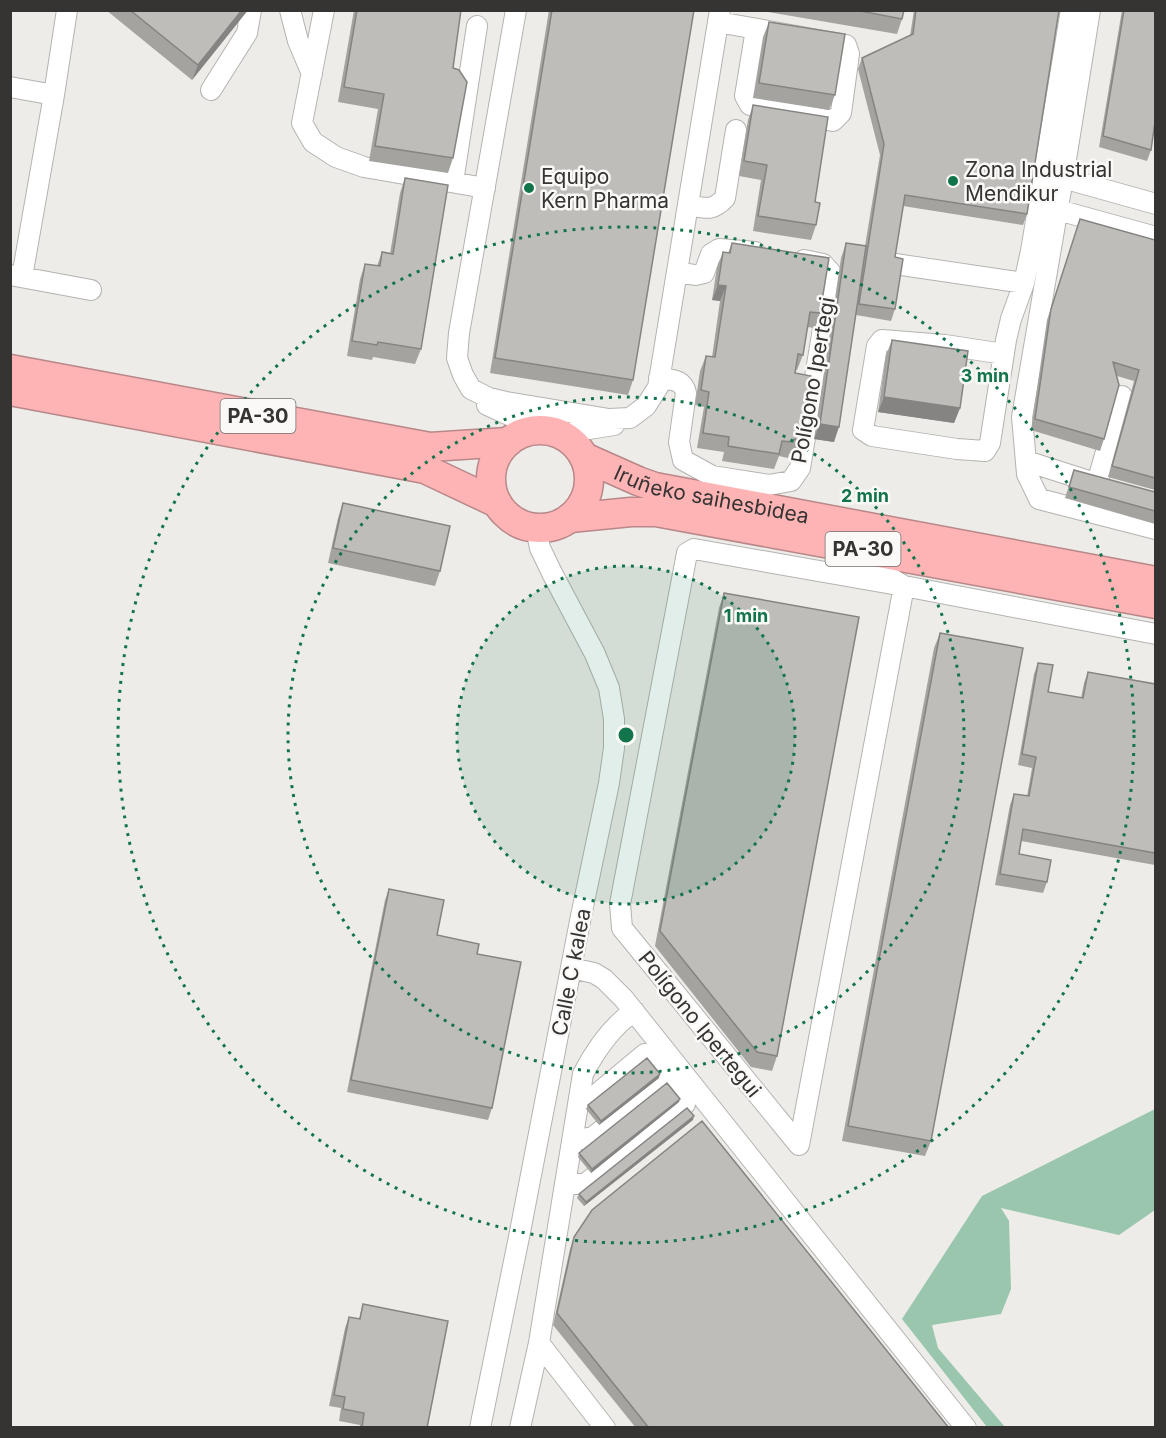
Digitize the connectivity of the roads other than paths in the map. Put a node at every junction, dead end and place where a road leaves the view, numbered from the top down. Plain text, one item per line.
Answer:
1 (67, 10) edge
2 (251, 10) edge
3 (290, 10) edge
4 (324, 10) edge
5 (516, 10) edge
6 (1071, 10) edge
7 (1090, 10) edge
8 (719, 16) edge
9 (477, 26) dead end
10 (756, 29) junction
11 (312, 74) junction
12 (10, 87) edge
13 (211, 90) dead end
14 (54, 95) junction
15 (736, 130) dead end
16 (1063, 178) junction
17 (453, 182) junction
18 (485, 188) junction
19 (1155, 204) edge
20 (688, 205) junction
21 (1058, 210) junction
22 (1155, 237) edge
23 (895, 264) edge
24 (677, 272) junction
25 (16, 276) edge
26 (1024, 283) junction
27 (91, 290) dead end
28 (1004, 354) junction
29 (10, 369) edge
30 (659, 378) junction
31 (471, 389) junction
32 (10, 391) edge
33 (1122, 396) dead end
34 (630, 418) junction
35 (535, 430) junction
36 (564, 436) junction
37 (508, 442) junction
38 (584, 457) junction
39 (1026, 461) junction
40 (497, 503) junction
41 (570, 518) junction
42 (536, 528) junction
43 (749, 528) junction
44 (1155, 529) edge
45 (1155, 570) edge
46 (1125, 575) junction
47 (1155, 581) edge
48 (904, 586) junction
49 (1155, 604) edge
50 (1155, 634) edge
51 (571, 968) junction
52 (633, 1011) junction
53 (666, 1079) junction
54 (579, 1100) junction
55 (572, 1141) junction
56 (565, 1184) junction
57 (539, 1343) junction
58 (480, 1428) edge
59 (520, 1428) edge
60 (605, 1428) edge
61 (966, 1428) edge

1 - 14 street
2 - 13 street
3 - 11 street
4 - 11 street
5 - 18 street
6 - 26 street
7 - 16 street
8 - 10 street
8 - 20 street
9 - 17 street
10 - 10 street
11 - 17 street
12 - 14 street
14 - 25 street
15 - 20 street
16 - 19 street
16 - 21 street
17 - 18 street
18 - 31 street
20 - 24 street
21 - 22 street
21 - 39 street
23 - 26 street
24 - 30 street
24 - 30 street, Polígono Ipertegi
25 - 27 street
26 - 28 street
28 - 28 street
29 - 37 highway, PA-30
30 - 34 street
31 - 34 street
31 - 35 street
32 - 40 highway, PA-30
33 - 39 street
34 - 36 street
35 - 36 highway
35 - 37 highway, PA-30
36 - 38 highway, PA-30
37 - 40 highway
38 - 41 highway
38 - 46 highway, Iruñeko saihesbidea / PA-30
39 - 44 street
40 - 42 highway, PA-30
41 - 42 highway, PA-30
41 - 43 highway, Iruñeko saihesbidea / PA-30
42 - 51 street, Calle C kalea
43 - 48 street, Iruñeko saihesbidea
43 - 49 highway, Iruñeko saihesbidea / PA-30
45 - 46 street, Iruñeko saihesbidea
46 - 47 highway, Iruñeko saihesbidea / PA-30
48 - 48 street, Polígono Ipertegui
48 - 50 street, Iruñeko saihesbidea
51 - 52 street
51 - 58 street, Calle C kalea
52 - 54 street
52 - 61 street
53 - 54 street
53 - 55 street
53 - 56 street
54 - 55 street
55 - 56 street
56 - 57 street
57 - 59 street
57 - 60 street

